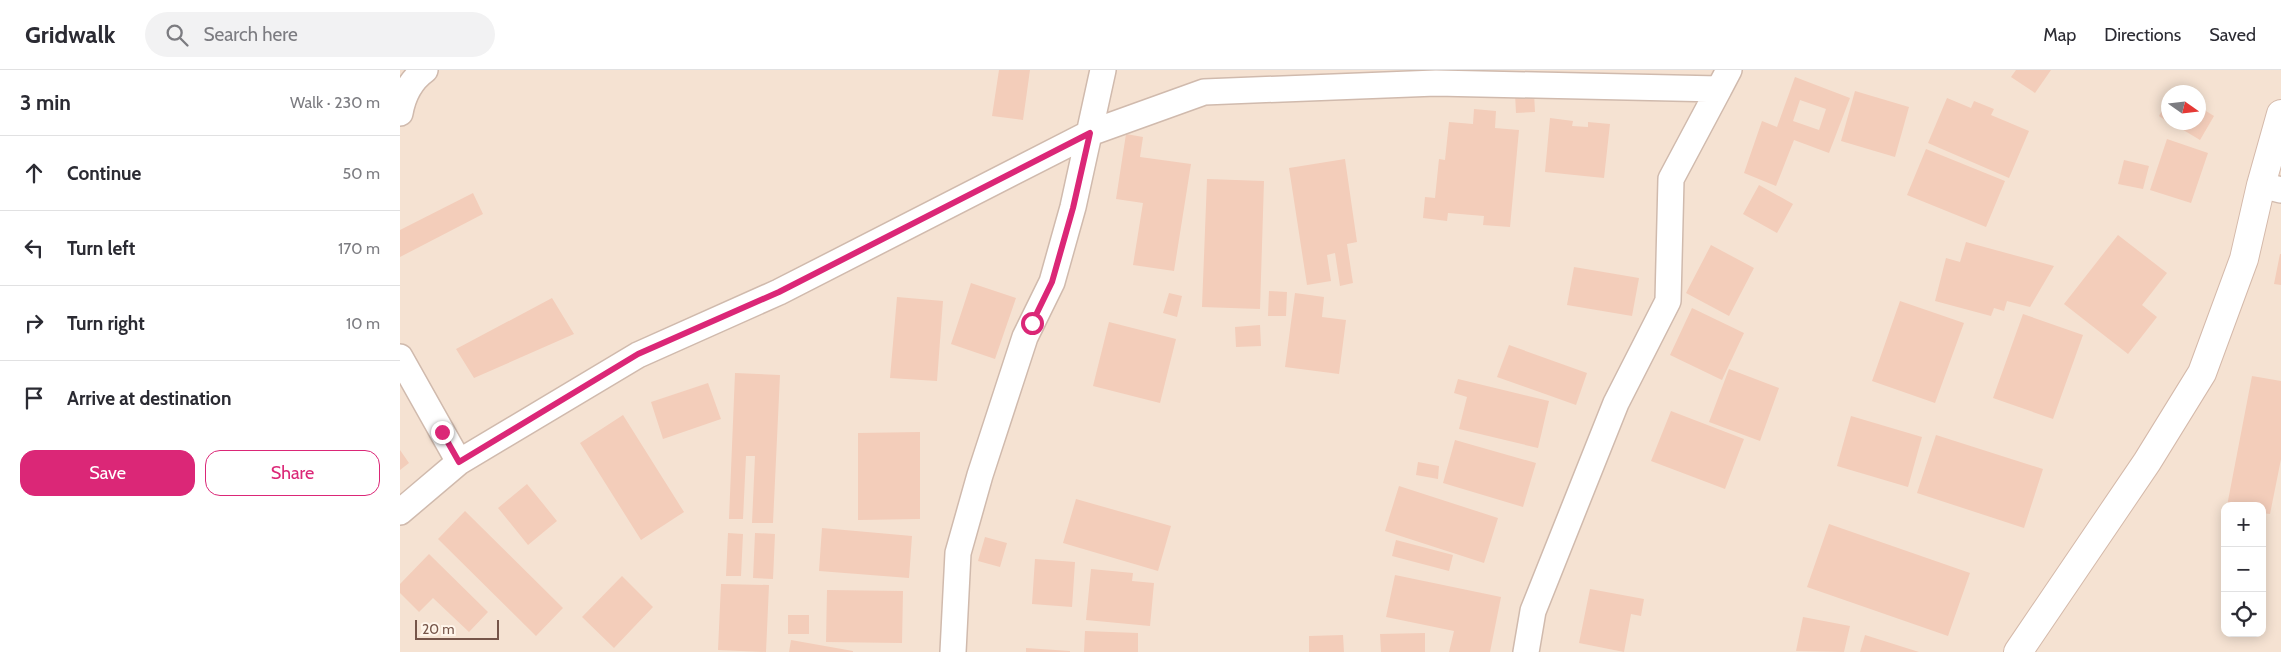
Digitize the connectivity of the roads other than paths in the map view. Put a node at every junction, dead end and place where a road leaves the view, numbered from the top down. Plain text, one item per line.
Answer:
1 (424, 70) edge
2 (1103, 70) edge
3 (1724, 79) edge
4 (400, 113) edge
5 (2281, 114) edge
6 (1090, 133) junction
7 (2271, 188) edge
8 (400, 357) edge
9 (459, 462) junction
10 (400, 512) edge
11 (953, 652) edge
12 (1526, 652) edge
13 (2018, 652) edge

1 - 4 street
2 - 6 street
3 - 6 street
3 - 12 street
5 - 7 main road
6 - 9 street
6 - 11 street
7 - 13 main road
8 - 9 street
9 - 10 street

